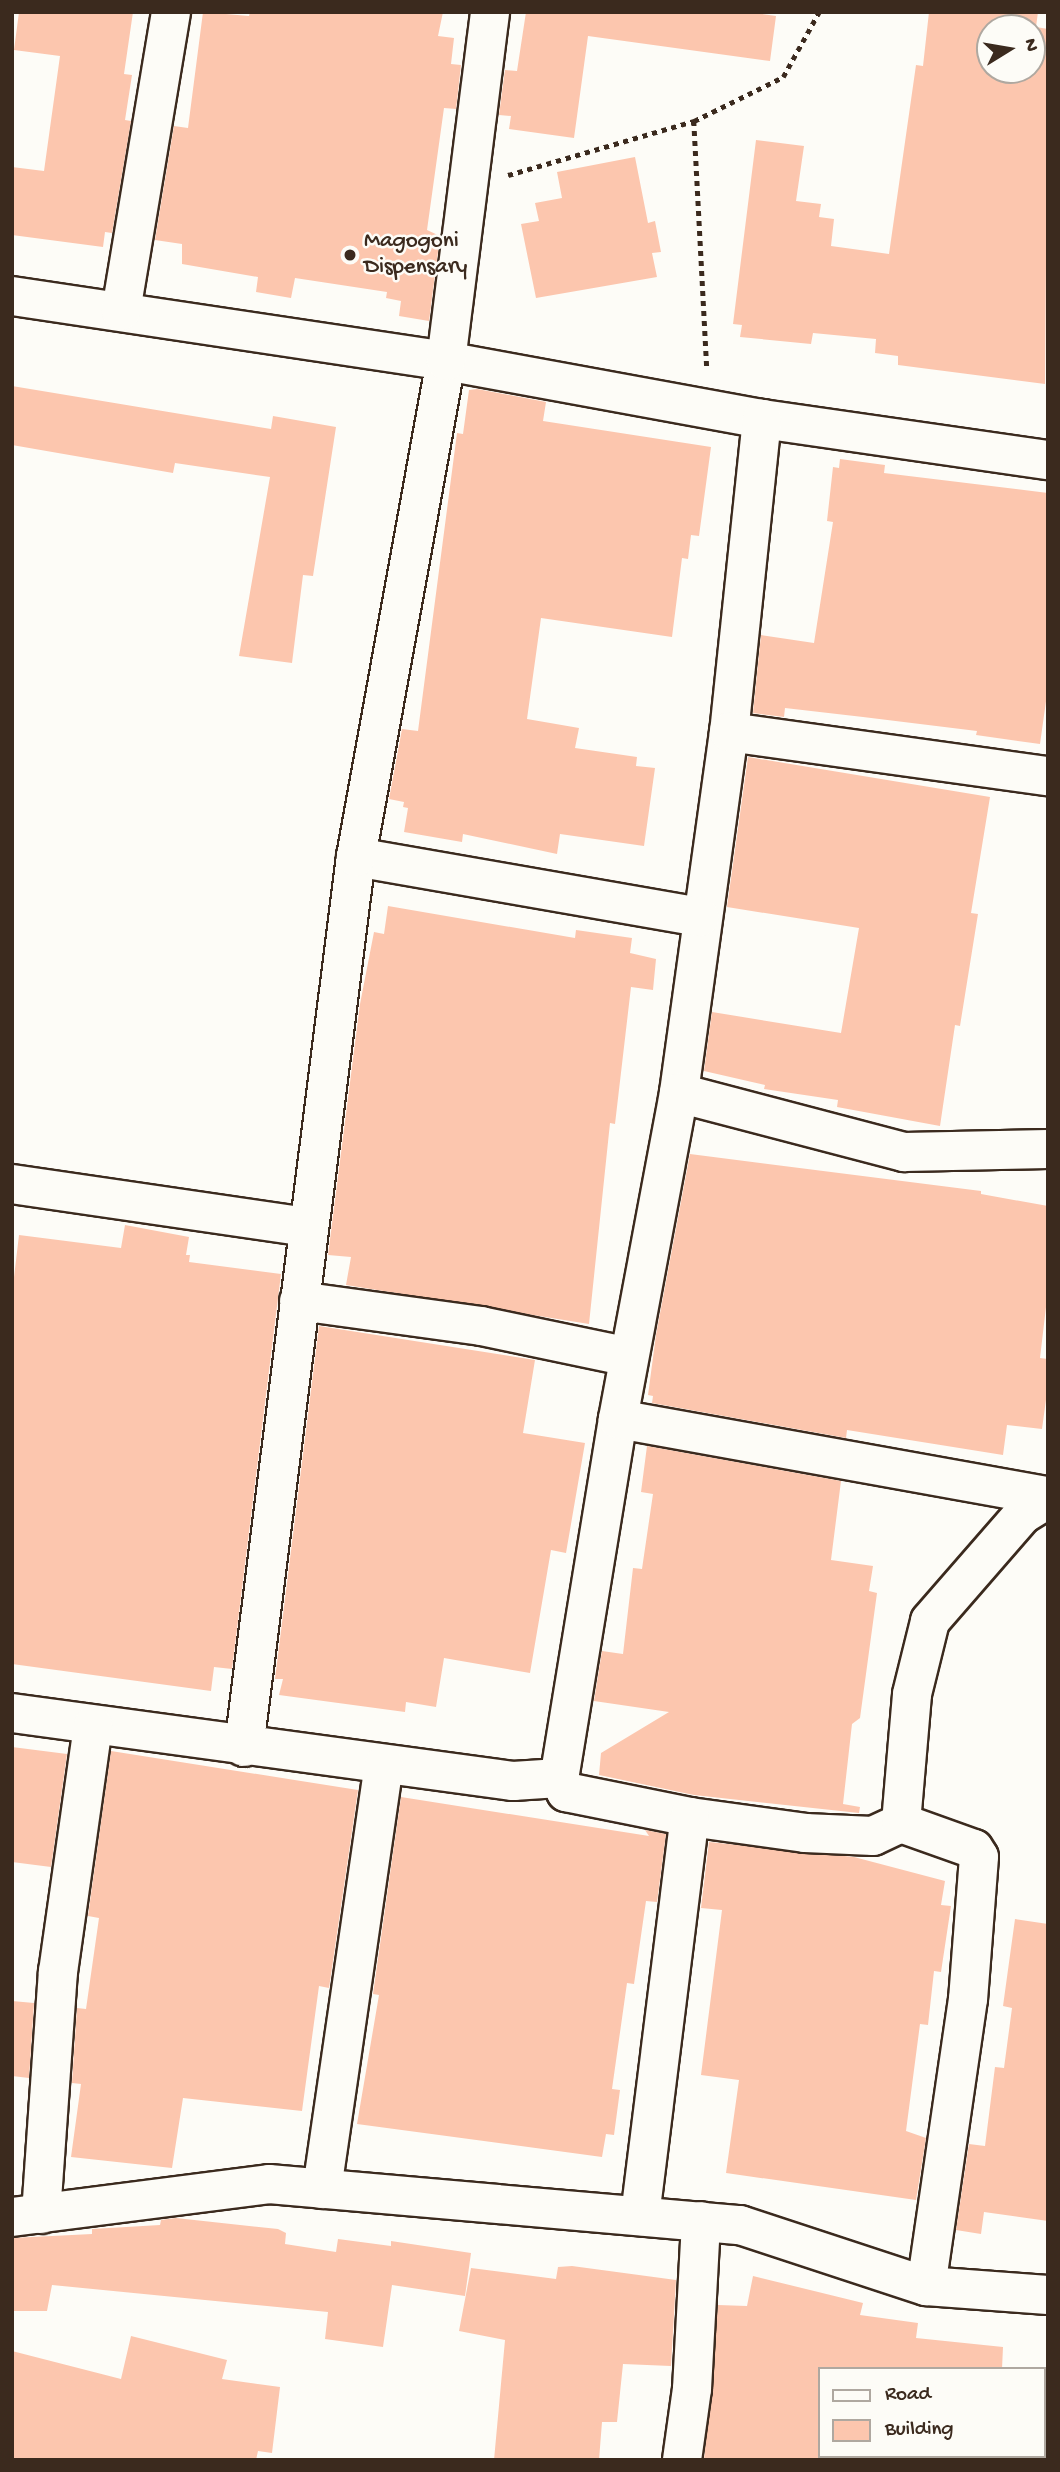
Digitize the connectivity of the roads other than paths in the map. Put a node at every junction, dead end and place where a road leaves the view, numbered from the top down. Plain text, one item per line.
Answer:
1 (171, 12) edge
2 (490, 12) edge
3 (12, 296) edge
4 (121, 311) junction
5 (446, 361) junction
6 (762, 419) junction
7 (1048, 460) edge
8 (729, 732) junction
9 (1048, 776) edge
10 (356, 857) junction
11 (700, 917) junction
12 (679, 1093) junction
13 (1048, 1149) edge
14 (12, 1184) edge
15 (307, 1227) junction
16 (299, 1301) junction
17 (629, 1357) junction
18 (618, 1419) junction
19 (1048, 1498) edge
20 (12, 1713) edge
21 (93, 1725) junction
22 (244, 1747) junction
23 (384, 1765) junction
24 (559, 1778) junction
25 (690, 1817) junction
26 (901, 1823) junction
27 (322, 2189) junction
28 (27, 2216) edge
29 (640, 2216) junction
30 (701, 2221) junction
31 (926, 2286) junction
32 (1048, 2295) edge
33 (682, 2460) edge

1 - 4 street
2 - 5 street
3 - 4 street
4 - 5 street
5 - 6 street
5 - 10 street
6 - 7 street
6 - 8 street
8 - 9 street
8 - 11 street
10 - 11 street
10 - 15 street
11 - 12 street
12 - 13 street
12 - 17 street
14 - 15 street
15 - 16 street
16 - 17 street
16 - 22 street
17 - 18 street
18 - 19 street
18 - 24 street
19 - 26 street
20 - 21 street
21 - 22 street
21 - 28 street
22 - 23 street
23 - 24 street
23 - 27 street
24 - 25 street
25 - 26 street
25 - 29 street
26 - 31 street
27 - 28 street
27 - 29 street
29 - 30 street
30 - 31 street
30 - 33 street
31 - 32 street

